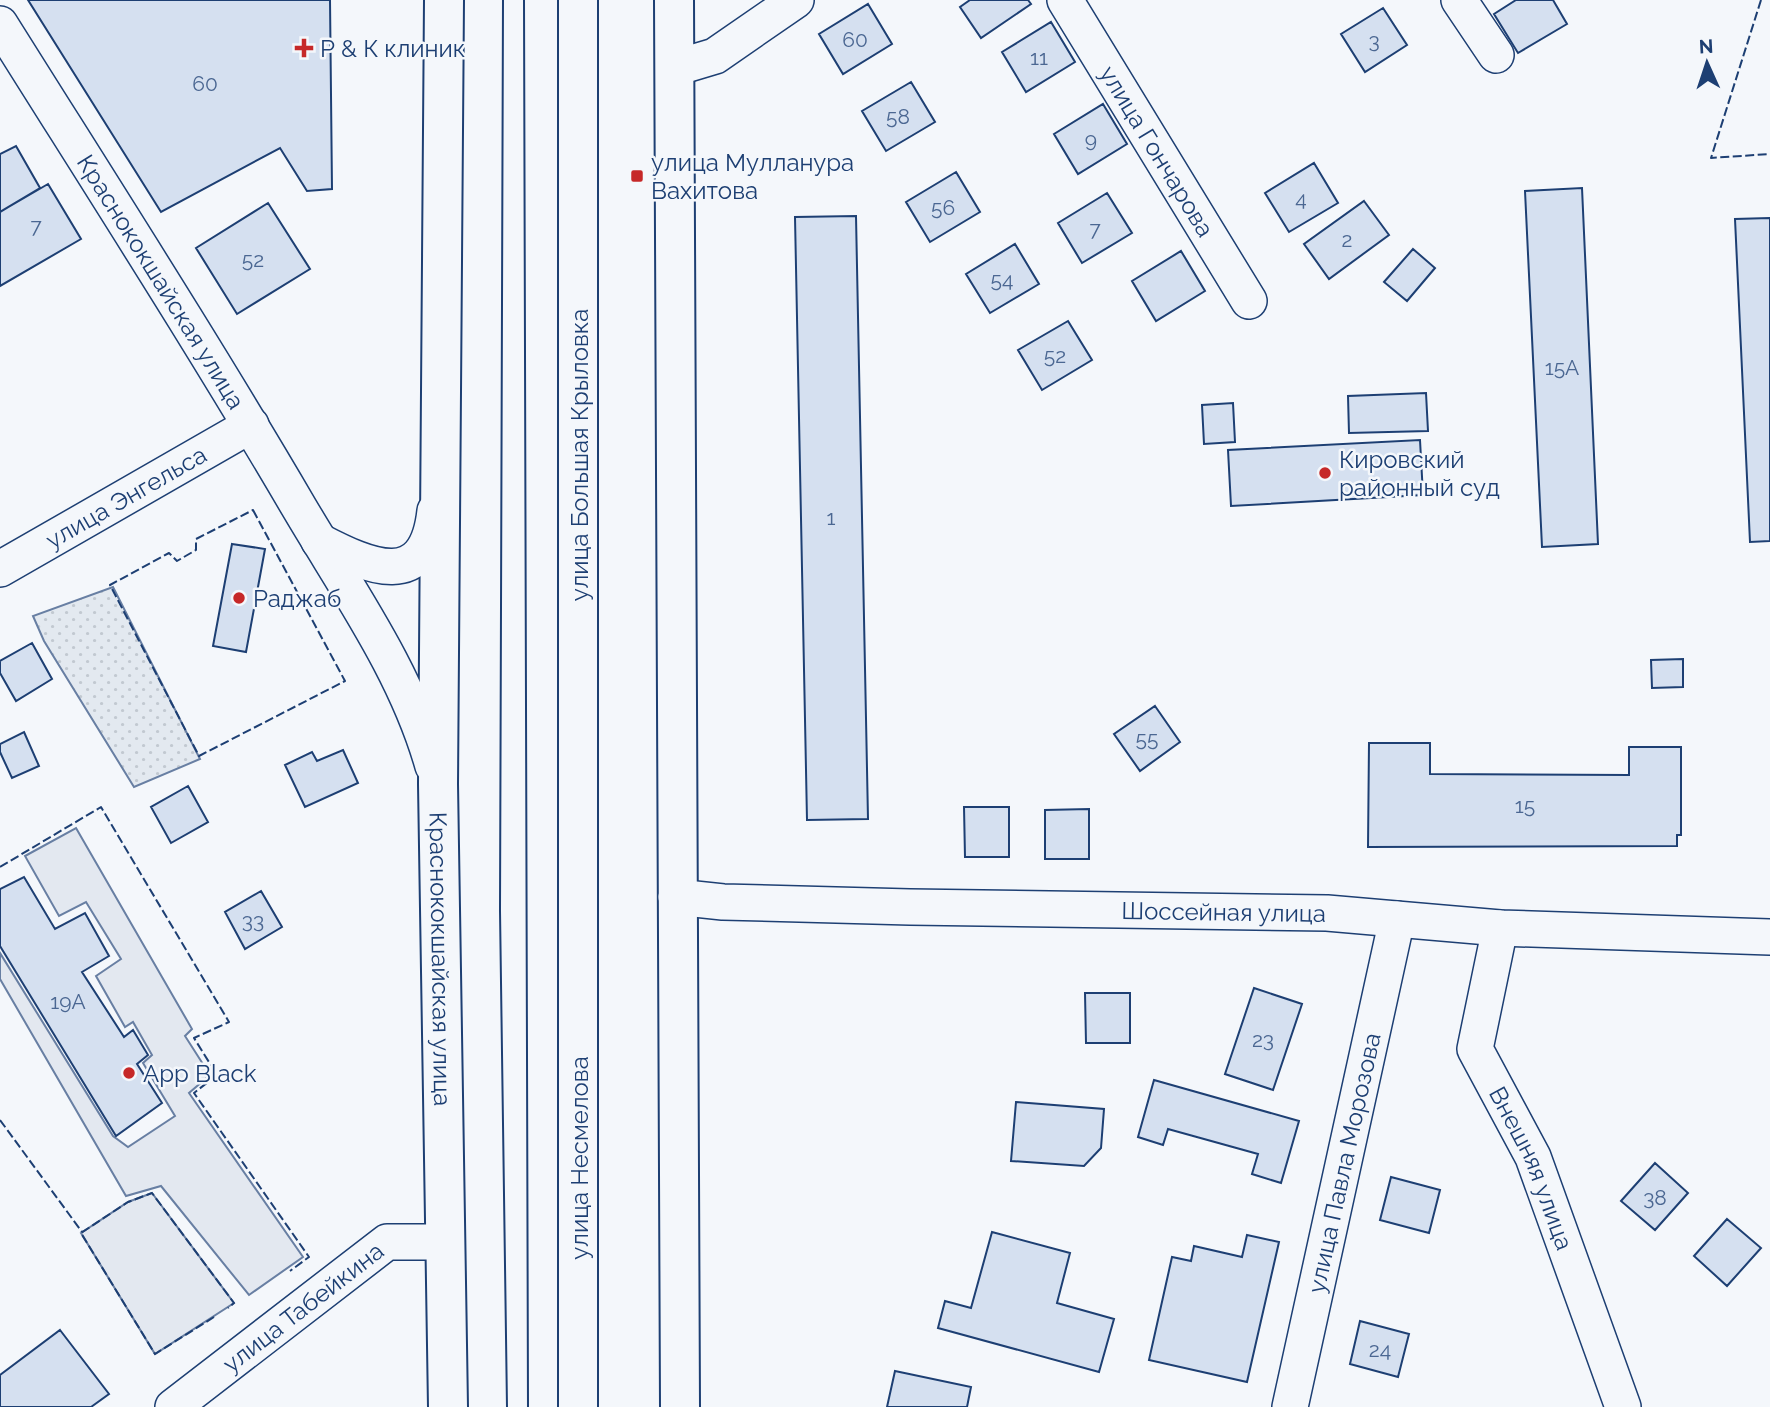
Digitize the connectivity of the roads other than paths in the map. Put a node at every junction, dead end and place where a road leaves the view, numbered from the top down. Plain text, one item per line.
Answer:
1 (444, 0) edge
2 (578, 0) edge
3 (674, 0) edge
4 (796, 0) edge
5 (1065, 0) edge
6 (1459, 0) edge
7 (0, 24) edge
8 (1496, 55) dead end
9 (675, 68) junction
10 (1249, 301) dead end
11 (251, 425) junction
12 (440, 444) junction
13 (319, 541) junction
14 (0, 569) edge
15 (438, 784) junction
16 (676, 897) junction
17 (580, 910) joint
18 (1397, 919) junction
19 (1500, 928) junction
20 (1770, 937) edge
21 (445, 1242) junction
22 (173, 1407) edge
23 (448, 1407) edge
24 (578, 1407) edge
25 (680, 1407) edge
26 (1290, 1407) edge
27 (1623, 1407) edge

1 - 12 main road
2 - 17 main road, улица Большая Крыловка
3 - 9 main road
4 - 9 street
5 - 10 street, улица Гончарова
6 - 8 street
7 - 11 street, Краснококшайская улица
9 - 16 main road
11 - 13 street, Краснококшайская улица
11 - 14 street, улица Энгельса
12 - 13 street
12 - 15 main road
13 - 15 street, Краснококшайская улица
15 - 21 main road, Краснококшайская улица
16 - 18 street, Шоссейная улица
16 - 25 main road
17 - 24 main road, улица Несмелова
18 - 19 street, Шоссейная улица
18 - 26 street, улица Павла Морозова
19 - 20 street, Шоссейная улица
19 - 27 street, Внешняя улица
21 - 22 street, улица Табейкина
21 - 23 main road, Краснококшайская улица

